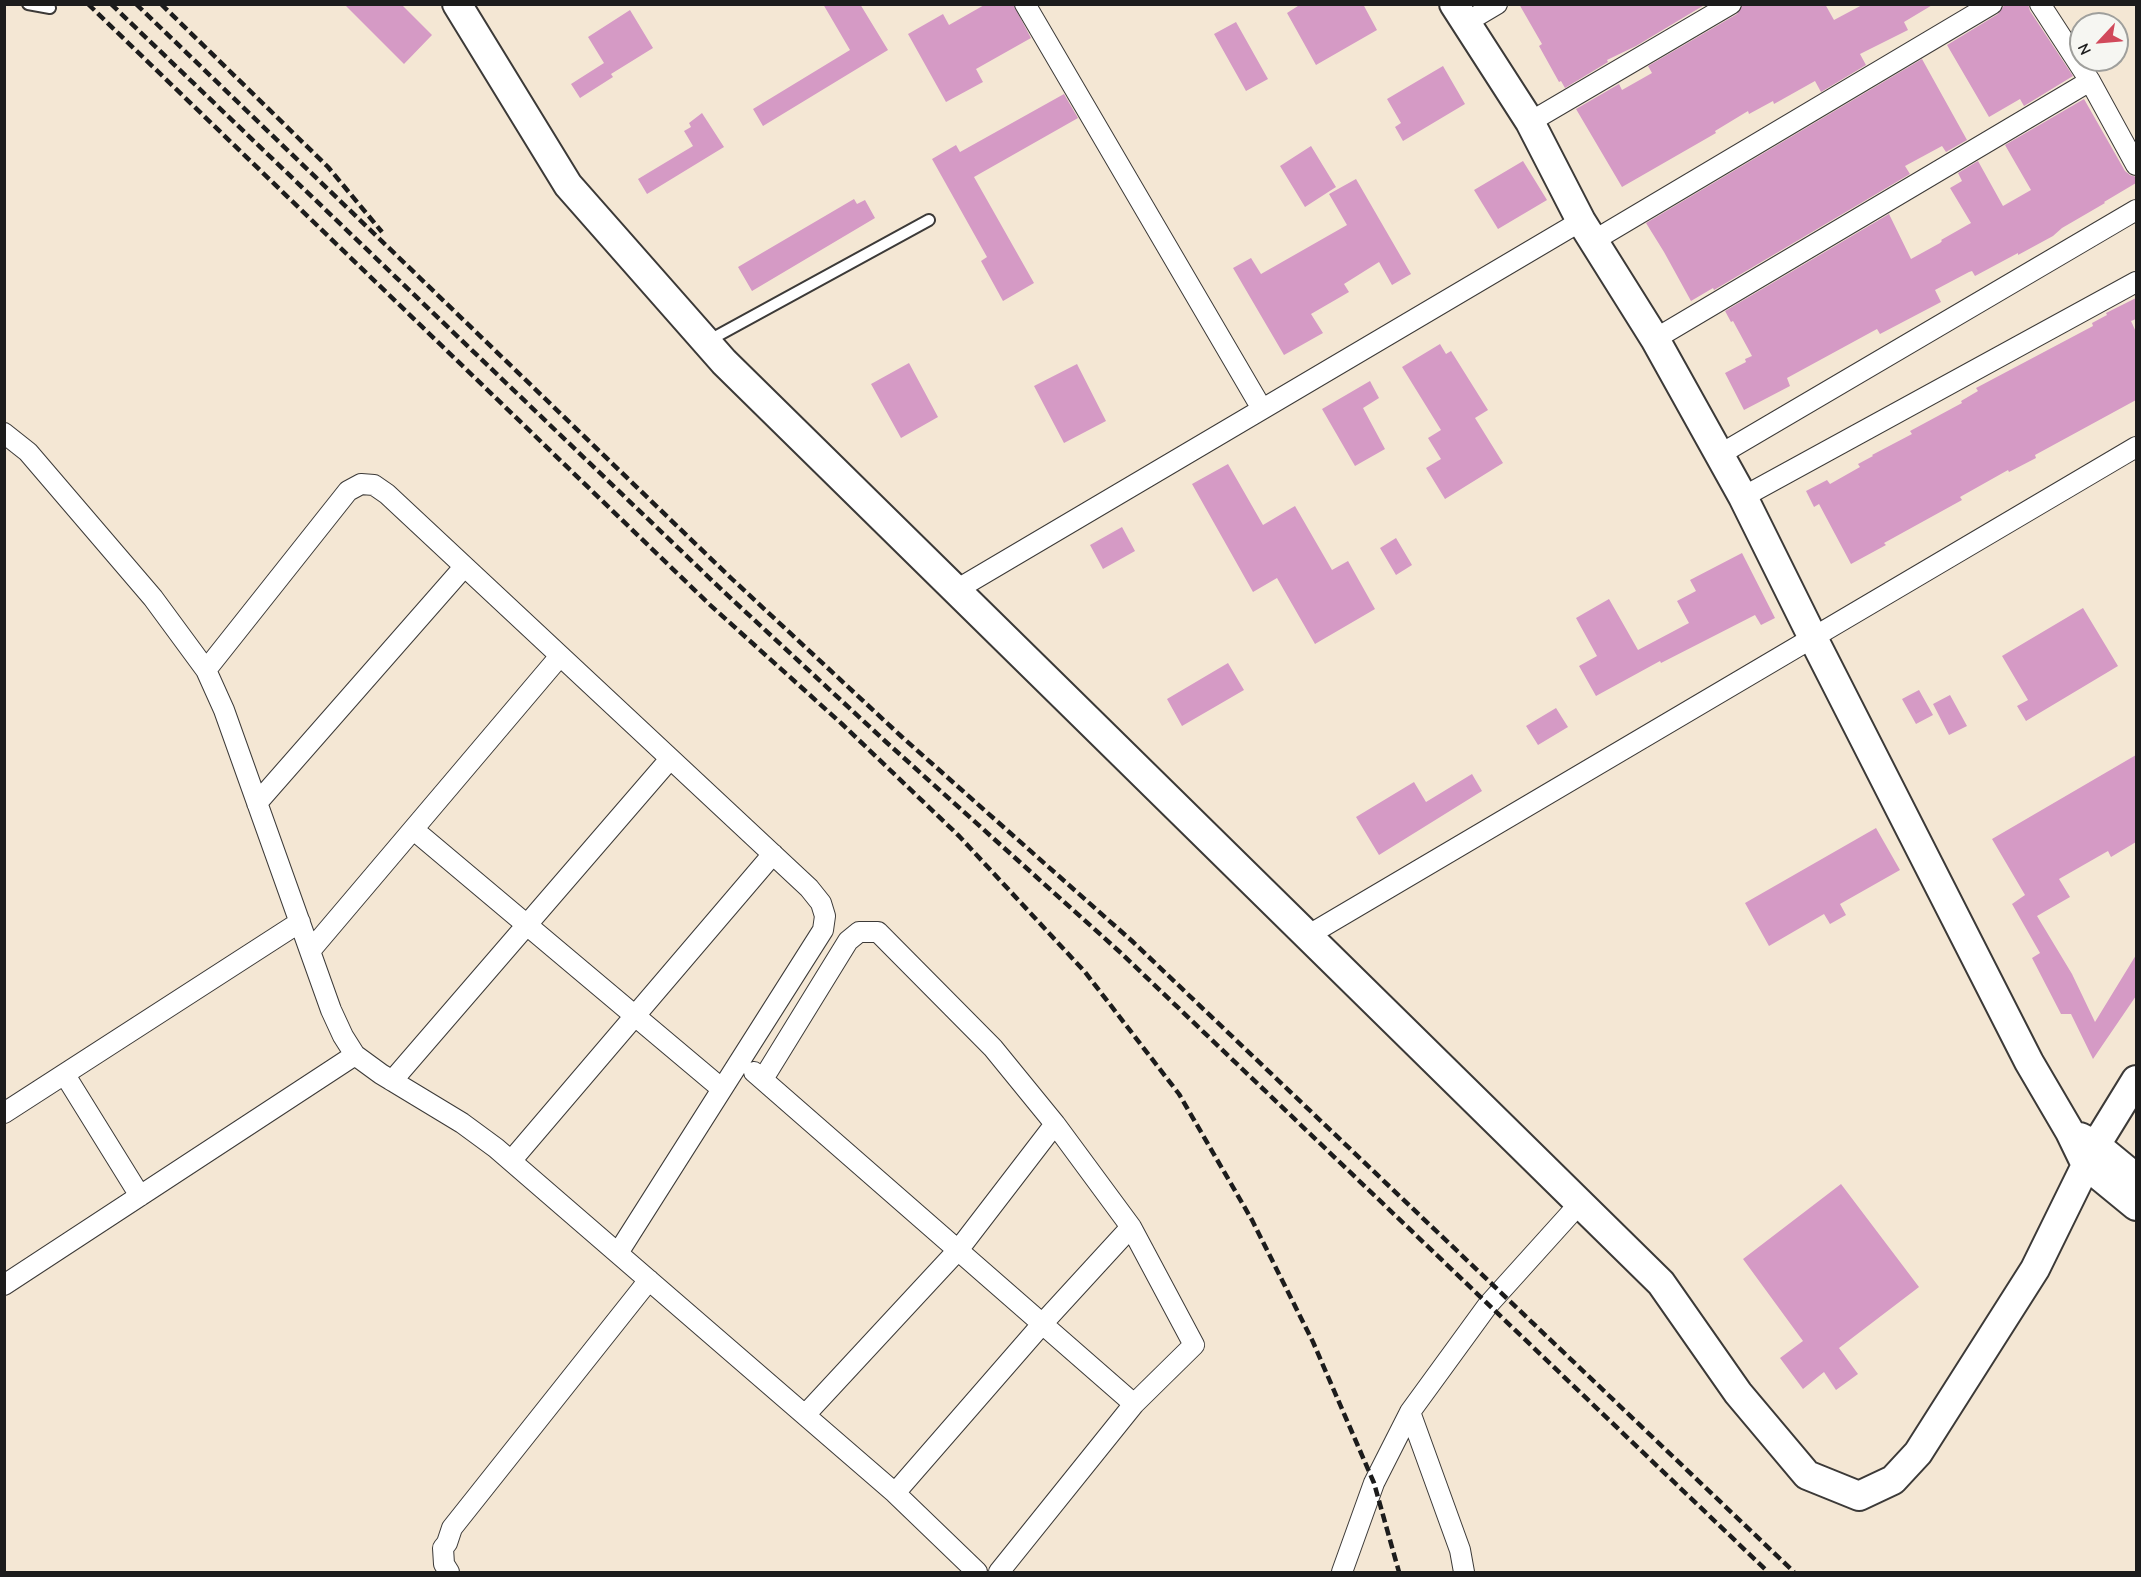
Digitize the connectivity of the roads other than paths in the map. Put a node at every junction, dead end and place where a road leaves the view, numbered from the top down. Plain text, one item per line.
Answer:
1 (28, 4) edge
2 (457, 4) edge
3 (1025, 4) edge
4 (1497, 4) edge
5 (1731, 4) edge
6 (1992, 4) edge
7 (2040, 4) edge
8 (50, 8) dead end
9 (1460, 14) edge
10 (2090, 81) junction
11 (1530, 122) junction
12 (2136, 165) edge
13 (2136, 210) edge
14 (929, 220) dead end
15 (1587, 231) junction
16 (2136, 282) edge
17 (1656, 339) junction
18 (706, 342) junction
19 (1262, 409) junction
20 (4, 433) edge
21 (2136, 447) edge
22 (1719, 454) junction
23 (1743, 497) junction
24 (464, 567) junction
25 (956, 590) junction
26 (1813, 638) junction
27 (560, 656) junction
28 (206, 670) junction
29 (670, 759) junction
30 (257, 803) junction
31 (414, 830) junction
32 (773, 854) junction
33 (300, 922) junction
34 (528, 925) junction
35 (1307, 936) junction
36 (310, 951) junction
37 (635, 1015) junction
38 (355, 1055) junction
39 (741, 1060) junction
40 (65, 1075) junction
41 (762, 1079) junction
42 (2136, 1080) edge
43 (392, 1081) junction
44 (722, 1089) junction
45 (4, 1113) edge
46 (1055, 1124) junction
47 (2091, 1155) junction
48 (511, 1161) junction
49 (2136, 1178) edge
50 (140, 1196) junction
51 (1580, 1203) junction
52 (2136, 1206) edge
53 (1131, 1227) junction
54 (959, 1249) junction
55 (618, 1253) junction
56 (649, 1280) junction
57 (4, 1285) edge
58 (1043, 1323) junction
59 (1134, 1404) junction
60 (1410, 1412) junction
61 (805, 1415) junction
62 (895, 1493) junction
63 (449, 1572) edge
64 (977, 1572) edge
65 (999, 1572) edge
66 (1342, 1572) edge
67 (1464, 1572) edge

1 - 8 lane
2 - 18 main road
3 - 19 street
4 - 9 street
5 - 11 street
6 - 15 street
7 - 10 street
9 - 11 main road
10 - 12 street
10 - 17 street
11 - 15 main road
13 - 22 street
14 - 18 lane
15 - 17 main road
15 - 19 street
16 - 23 street
17 - 22 main road
18 - 25 main road
19 - 25 street
20 - 28 street
21 - 26 street
22 - 23 main road
23 - 26 main road
24 - 27 street
24 - 28 street
24 - 30 street
25 - 35 main road
26 - 35 street
26 - 47 main road
27 - 29 street
27 - 31 street
28 - 30 street
29 - 32 street
29 - 34 street
30 - 33 street
31 - 34 street
31 - 36 street
32 - 37 street
32 - 39 street
33 - 36 street
33 - 40 street
34 - 37 street
34 - 43 street
35 - 51 main road
36 - 38 street
37 - 44 street
37 - 48 street
38 - 43 street
38 - 50 street
39 - 41 street
39 - 44 street
40 - 45 street
40 - 50 street
41 - 46 street
41 - 54 street
42 - 47 main road
43 - 48 street
44 - 55 street
46 - 53 street
46 - 54 street
47 - 49 main road
47 - 51 main road
47 - 52 main road
48 - 55 street
50 - 57 street
51 - 60 street
53 - 58 street
53 - 59 street
54 - 58 street
54 - 61 street
55 - 56 street
56 - 61 street
56 - 63 street
58 - 59 street
58 - 62 street
59 - 65 street
60 - 66 street
60 - 67 street
61 - 62 street
62 - 64 street

